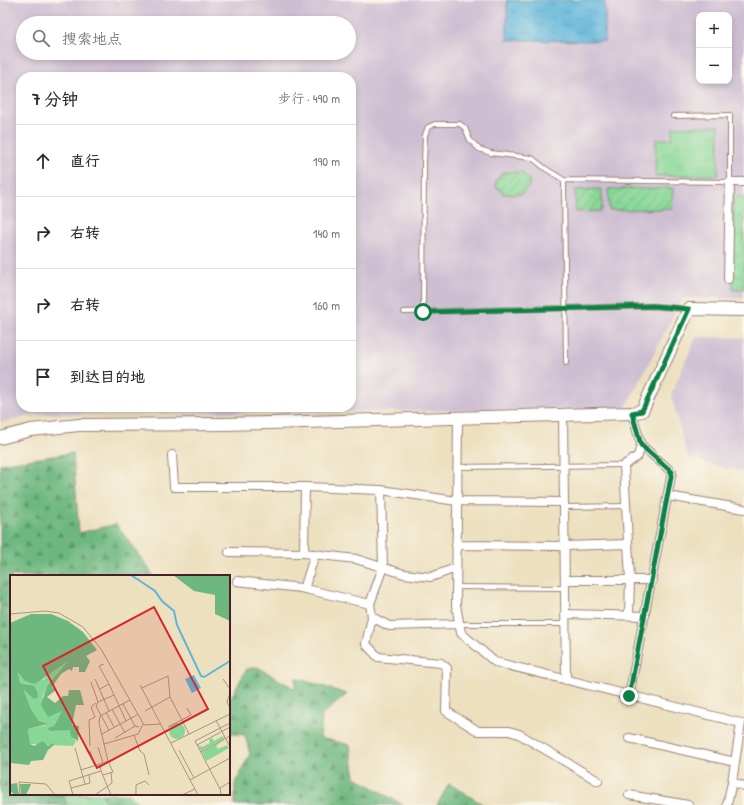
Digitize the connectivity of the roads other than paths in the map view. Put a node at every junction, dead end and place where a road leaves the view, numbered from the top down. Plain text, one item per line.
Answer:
1 (673, 116) dead end
2 (564, 180) junction
3 (730, 182) junction
4 (744, 182) edge
5 (728, 279) dead end
6 (566, 309) junction
7 (689, 309) junction
8 (744, 310) edge
9 (404, 312) dead end
10 (423, 312) junction
11 (566, 363) dead end
12 (632, 413) junction
13 (562, 415) junction
14 (458, 418) junction
15 (0, 438) edge
16 (641, 445) junction
17 (172, 456) dead end
18 (624, 465) junction
19 (457, 467) junction
20 (563, 467) junction
21 (305, 487) junction
22 (381, 490) junction
23 (668, 496) junction
24 (457, 501) junction
25 (564, 505) junction
26 (626, 506) junction
27 (744, 509) edge
28 (628, 544) junction
29 (456, 545) junction
30 (565, 546) junction
31 (230, 552) dead end
32 (304, 553) junction
33 (315, 554) junction
34 (383, 567) junction
35 (456, 568) junction
36 (630, 580) junction
37 (652, 580) junction
38 (237, 581) dead end
39 (565, 584) junction
40 (456, 587) junction
41 (304, 589) junction
42 (370, 604) junction
43 (565, 614) junction
44 (629, 615) junction
45 (645, 616) junction
46 (372, 617) junction
47 (459, 624) junction
48 (566, 624) junction
49 (566, 680) junction
50 (629, 696) junction
51 (742, 723) edge
52 (629, 738) dead end
53 (735, 762) junction
54 (598, 781) dead end
55 (732, 782) junction
56 (744, 786) edge
57 (629, 795) dead end
58 (688, 805) edge
59 (727, 805) edge

1 - 3 lane
2 - 3 lane
2 - 6 lane
2 - 10 lane
3 - 4 street
3 - 5 street
6 - 7 lane
6 - 10 lane
6 - 11 lane
7 - 8 street
7 - 12 street
9 - 10 lane
12 - 13 street
12 - 16 street
13 - 14 street
13 - 20 street
14 - 15 street
14 - 19 street
16 - 18 street
16 - 23 street
17 - 21 street
18 - 20 lane
18 - 26 street
19 - 20 lane
19 - 24 street
20 - 25 street
21 - 22 street
21 - 32 street
22 - 24 street
22 - 34 street
23 - 27 street
23 - 37 street
24 - 25 street
24 - 29 street
25 - 26 lane
25 - 30 street
26 - 28 street
28 - 30 street
28 - 36 street
29 - 30 street
29 - 35 street
30 - 39 street
31 - 32 street
32 - 33 street
33 - 34 street
33 - 41 street
34 - 35 street
34 - 42 street
35 - 40 street
36 - 37 street
36 - 39 street
36 - 44 street
37 - 45 street
38 - 41 street
39 - 40 lane
39 - 43 street
40 - 47 street
41 - 42 street
42 - 46 street
43 - 44 street
43 - 48 street
44 - 45 street
45 - 50 street
46 - 47 street
46 - 54 street
47 - 48 lane
47 - 49 street
48 - 49 street
49 - 50 street
50 - 51 street
51 - 53 street
52 - 53 street
53 - 55 street
55 - 56 street
55 - 59 street
57 - 58 street

